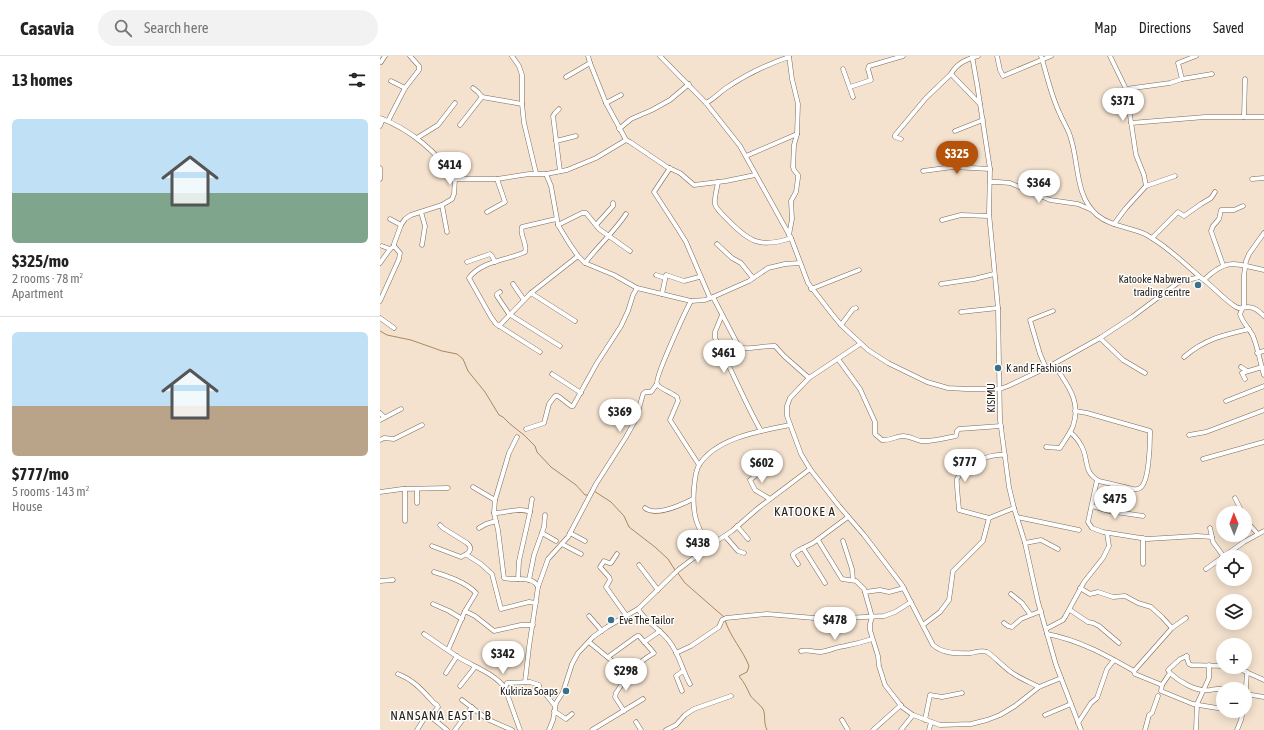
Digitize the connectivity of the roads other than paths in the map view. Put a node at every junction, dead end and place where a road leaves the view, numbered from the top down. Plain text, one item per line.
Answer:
1 (385, 56) edge
2 (410, 56) edge
3 (512, 56) edge
4 (588, 56) edge
5 (660, 56) edge
6 (902, 56) edge
7 (978, 56) edge
8 (997, 56) edge
9 (1052, 56) edge
10 (1110, 56) edge
11 (1196, 56) edge
12 (789, 57) edge
13 (972, 57) edge
14 (1041, 58) edge
15 (381, 62) dead end
16 (590, 63) junction
17 (843, 69) dead end
18 (950, 74) junction
19 (1212, 74) dead end
20 (566, 77) dead end
21 (1182, 79) junction
22 (1245, 79) dead end
23 (391, 81) dead end
24 (689, 84) junction
25 (850, 87) junction
26 (405, 88) junction
27 (473, 88) dead end
28 (1126, 89) junction
29 (621, 95) dead end
30 (482, 97) junction
31 (853, 97) dead end
32 (455, 103) dead end
33 (606, 103) junction
34 (522, 104) junction
35 (706, 104) junction
36 (981, 104) junction
37 (558, 109) dead end
38 (1244, 117) junction
39 (1264, 117) edge
40 (381, 119) edge
41 (388, 120) junction
42 (983, 120) junction
43 (1131, 123) junction
44 (460, 125) dead end
45 (380, 126) edge
46 (619, 129) junction
47 (955, 131) dead end
48 (798, 134) junction
49 (576, 136) dead end
50 (417, 138) junction
51 (901, 139) dead end
52 (626, 140) junction
53 (556, 141) junction
54 (746, 156) junction
55 (380, 168) edge
56 (670, 168) junction
57 (990, 169) junction
58 (923, 170) dead end
59 (560, 171) junction
60 (536, 173) junction
61 (546, 174) junction
62 (755, 175) junction
63 (1175, 176) dead end
64 (1264, 178) edge
65 (380, 179) edge
66 (455, 179) junction
67 (1252, 179) dead end
68 (497, 180) junction
69 (718, 182) junction
70 (990, 182) junction
71 (1146, 186) junction
72 (1215, 192) dead end
73 (612, 203) dead end
74 (442, 205) junction
75 (1243, 206) dead end
76 (1092, 210) junction
77 (421, 212) junction
78 (487, 212) dead end
79 (626, 214) dead end
80 (989, 216) junction
81 (390, 219) dead end
82 (556, 219) junction
83 (942, 220) dead end
84 (1114, 224) junction
85 (401, 225) junction
86 (558, 225) junction
87 (596, 225) junction
88 (448, 232) dead end
89 (1264, 233) edge
90 (609, 237) junction
91 (790, 237) junction
92 (1152, 238) junction
93 (717, 244) dead end
94 (422, 245) dead end
95 (382, 246) dead end
96 (394, 246) junction
97 (390, 249) junction
98 (630, 251) dead end
99 (578, 256) junction
100 (380, 262) edge
101 (467, 262) dead end
102 (494, 262) junction
103 (585, 263) junction
104 (800, 263) junction
105 (1223, 265) junction
106 (1245, 266) junction
107 (859, 270) dead end
108 (1264, 270) edge
109 (656, 274) dead end
110 (994, 274) junction
111 (699, 277) junction
112 (665, 278) junction
113 (753, 278) junction
114 (1202, 278) junction
115 (513, 284) dead end
116 (941, 284) dead end
117 (637, 288) junction
118 (811, 289) junction
119 (500, 292) dead end
120 (531, 293) junction
121 (662, 294) junction
122 (711, 298) junction
123 (524, 300) junction
124 (380, 301) edge
125 (691, 301) junction
126 (856, 308) dead end
127 (998, 308) junction
128 (1243, 309) junction
129 (1053, 311) dead end
130 (961, 312) dead end
131 (510, 314) junction
132 (722, 315) junction
133 (1264, 316) edge
134 (380, 318) edge
135 (575, 320) dead end
136 (841, 325) junction
137 (498, 326) junction
138 (394, 328) dead end
139 (1249, 329) junction
140 (1100, 338) junction
141 (860, 344) junction
142 (560, 346) dead end
143 (1264, 351) edge
144 (540, 352) dead end
145 (1257, 353) junction
146 (1184, 357) dead end
147 (838, 359) junction
148 (1054, 364) junction
149 (1241, 367) dead end
150 (1262, 367) junction
151 (1046, 368) junction
152 (1247, 371) junction
153 (1145, 372) dead end
154 (552, 374) dead end
155 (1264, 375) edge
156 (809, 378) junction
157 (1245, 379) dead end
158 (657, 384) junction
159 (1264, 386) edge
160 (1000, 389) junction
161 (581, 393) junction
162 (1226, 402) dead end
163 (401, 409) dead end
164 (1264, 410) edge
165 (1075, 411) junction
166 (380, 413) edge
167 (382, 419) edge
168 (422, 425) dead end
169 (790, 425) junction
170 (1001, 426) junction
171 (526, 429) dead end
172 (761, 431) junction
173 (1070, 432) junction
174 (1189, 435) dead end
175 (516, 437) dead end
176 (380, 440) edge
177 (1264, 442) edge
178 (1046, 448) dead end
179 (1005, 455) junction
180 (1203, 459) dead end
181 (699, 465) junction
182 (810, 468) junction
183 (764, 469) dead end
184 (1097, 480) junction
185 (473, 487) dead end
186 (448, 488) dead end
187 (405, 489) junction
188 (417, 489) junction
189 (380, 492) edge
190 (1235, 498) dead end
191 (532, 499) dead end
192 (770, 499) junction
193 (494, 500) junction
194 (693, 500) junction
195 (417, 503) dead end
196 (1092, 506) junction
197 (1238, 506) edge
198 (644, 508) dead end
199 (1014, 508) junction
200 (530, 512) junction
201 (494, 513) junction
202 (545, 515) dead end
203 (1143, 516) dead end
204 (848, 517) junction
205 (989, 518) junction
206 (1016, 518) junction
207 (405, 521) dead end
208 (496, 522) junction
209 (440, 525) dead end
210 (737, 526) junction
211 (479, 528) dead end
212 (1210, 528) dead end
213 (1252, 528) edge
214 (1079, 530) dead end
215 (1264, 530) edge
216 (542, 533) junction
217 (570, 533) junction
218 (1108, 533) junction
219 (1258, 534) junction
220 (725, 536) junction
221 (1212, 537) junction
222 (1143, 538) junction
223 (748, 539) dead end
224 (818, 540) junction
225 (585, 541) dead end
226 (843, 541) dead end
227 (556, 542) dead end
228 (1025, 543) junction
229 (562, 544) junction
230 (432, 546) dead end
231 (708, 547) junction
232 (803, 548) junction
233 (1058, 549) dead end
234 (1219, 550) edge
235 (1233, 550) edge
236 (744, 553) dead end
237 (580, 554) dead end
238 (617, 554) dead end
239 (467, 555) junction
240 (1216, 562) edge
241 (798, 564) dead end
242 (1143, 564) dead end
243 (639, 565) dead end
244 (1206, 569) dead end
245 (434, 572) dead end
246 (518, 579) junction
247 (393, 580) dead end
248 (528, 580) junction
249 (853, 580) junction
250 (380, 581) edge
251 (825, 583) dead end
252 (538, 587) junction
253 (904, 588) junction
254 (1080, 588) junction
255 (658, 590) junction
256 (865, 592) junction
257 (1011, 594) dead end
258 (911, 602) junction
259 (536, 603) junction
260 (433, 604) dead end
261 (638, 609) junction
262 (1070, 610) junction
263 (465, 611) junction
264 (1041, 611) junction
265 (1030, 614) junction
266 (626, 615) junction
267 (589, 616) dead end
268 (872, 616) junction
269 (1186, 618) dead end
270 (462, 619) junction
271 (1004, 623) dead end
272 (533, 625) junction
273 (923, 625) junction
274 (1172, 628) junction
275 (602, 631) junction
276 (660, 631) junction
277 (1046, 632) junction
278 (424, 634) dead end
279 (872, 639) junction
280 (589, 642) junction
281 (644, 642) junction
282 (1119, 643) dead end
283 (448, 650) junction
284 (801, 651) dead end
285 (676, 653) junction
286 (457, 656) junction
287 (608, 657) junction
288 (1114, 660) junction
289 (1209, 665) junction
290 (475, 666) junction
291 (1216, 666) edge
292 (683, 671) junction
293 (1134, 671) junction
294 (446, 673) dead end
295 (1170, 673) junction
296 (398, 674) dead end
297 (628, 674) junction
298 (1251, 674) edge
299 (1061, 678) junction
300 (1264, 680) edge
301 (525, 682) junction
302 (690, 684) dead end
303 (1162, 685) junction
304 (460, 686) dead end
305 (1039, 686) junction
306 (505, 688) junction
307 (1216, 688) edge
308 (1203, 690) junction
309 (682, 691) dead end
310 (962, 693) dead end
311 (1252, 694) edge
312 (731, 696) dead end
313 (1158, 696) dead end
314 (1264, 697) edge
315 (643, 699) dead end
316 (462, 700) dead end
317 (1071, 704) junction
318 (1197, 704) junction
319 (901, 705) junction
320 (472, 707) junction
321 (1216, 708) edge
322 (555, 709) junction
323 (624, 710) junction
324 (572, 714) dead end
325 (913, 714) junction
326 (1045, 715) dead end
327 (431, 716) junction
328 (1242, 718) edge
329 (842, 720) dead end
330 (925, 720) junction
331 (636, 722) dead end
332 (932, 722) junction
333 (1078, 723) junction
334 (942, 728) edge
335 (1237, 729) edge
336 (417, 730) edge
337 (447, 730) edge
338 (455, 730) edge
339 (512, 730) edge
340 (520, 730) edge
341 (549, 730) edge
342 (592, 730) edge
343 (641, 730) edge
344 (666, 730) edge
345 (848, 730) edge
346 (873, 730) edge
347 (901, 730) edge
348 (929, 730) edge
349 (1081, 730) edge
350 (1145, 730) edge
351 (1196, 730) edge
352 (1242, 730) edge

1 - 15 street
2 - 26 street
3 - 34 street
4 - 16 street
5 - 24 street
6 - 25 street
7 - 13 street
8 - 14 street
9 - 14 street
10 - 28 street
11 - 21 street
12 - 35 street
12 - 48 street
13 - 18 street
13 - 36 street, KISIMU
14 - 76 street
16 - 20 street
16 - 33 street
17 - 25 street
18 - 36 street
18 - 51 street
19 - 21 street
21 - 28 street
22 - 38 street
23 - 26 street
24 - 35 street
24 - 46 street
25 - 31 street
26 - 41 street
27 - 30 street
28 - 43 street
29 - 33 street
30 - 34 street
30 - 44 street
32 - 50 street
33 - 46 street
34 - 60 street
35 - 54 street
36 - 42 street, KISIMU
37 - 53 street
38 - 39 street
38 - 43 street
40 - 41 street
40 - 45 street
41 - 50 street
42 - 47 street
42 - 57 street, KISIMU
43 - 71 street
46 - 52 street
48 - 54 street
48 - 91 street
49 - 53 street
50 - 66 street
52 - 56 street
52 - 59 street
53 - 59 street
54 - 62 street
55 - 65 street
56 - 69 street
56 - 111 street
57 - 58 street
57 - 70 street, KISIMU
59 - 61 street
60 - 61 street
60 - 68 street
61 - 82 street
62 - 69 street
62 - 91 street
63 - 71 street
64 - 67 street
66 - 68 street
66 - 74 street
68 - 78 street
69 - 91 street
70 - 76 street
70 - 80 street, KISIMU
71 - 84 street
72 - 92 street
73 - 87 street
74 - 77 street
74 - 88 street
75 - 105 street
76 - 84 street
77 - 85 street
77 - 94 street
79 - 90 street
80 - 83 street
80 - 110 street, KISIMU
81 - 85 street
82 - 86 street
82 - 102 street
84 - 92 street
85 - 96 street
86 - 87 street
86 - 99 street
87 - 90 street
89 - 106 street
90 - 98 street
90 - 103 street
91 - 104 street
92 - 114 street
93 - 113 street
95 - 97 street
96 - 97 street
96 - 124 street
97 - 100 street
99 - 103 street
99 - 120 street
101 - 102 street
102 - 137 street
103 - 117 street
104 - 113 street
104 - 118 street
105 - 106 street
105 - 114 street
106 - 108 street
106 - 128 street
107 - 118 street
109 - 112 street
110 - 116 street
110 - 127 street, KISIMU
111 - 112 street
111 - 122 street
112 - 121 street
113 - 122 street
114 - 128 street
114 - 140 street
115 - 123 street
117 - 121 street
117 - 161 street
118 - 136 street
119 - 131 street
120 - 123 street
120 - 135 street
121 - 125 street
122 - 125 street
122 - 132 street
123 - 131 street
125 - 158 street
126 - 136 street
127 - 130 street
127 - 160 street, KISIMU
128 - 133 street
128 - 139 street
129 - 151 street
131 - 137 street
131 - 142 street
132 - 156 street
132 - 172 street
134 - 138 street
136 - 141 street
137 - 144 street
139 - 145 street
139 - 146 street
140 - 148 street
140 - 153 street
141 - 147 street
141 - 160 street
143 - 145 street
145 - 150 street
147 - 156 street
147 - 170 street
148 - 151 street
148 - 165 street
149 - 152 street
150 - 152 street
150 - 155 street
151 - 160 street
152 - 157 street
154 - 161 street
156 - 169 street
158 - 181 street
158 - 217 street
159 - 162 street
160 - 170 street, KISIMU
161 - 171 street
163 - 167 street
164 - 174 street
165 - 173 street
165 - 184 street
166 - 167 street
168 - 176 street
169 - 172 street
169 - 182 street
170 - 179 street, KISIMU
172 - 181 street
173 - 178 street
173 - 184 street
175 - 193 street
177 - 180 street
179 - 199 street, KISIMU
179 - 205 street
181 - 194 street
182 - 192 street
182 - 204 street
183 - 192 street
184 - 196 street
185 - 193 street
186 - 188 street
187 - 188 street
187 - 189 street
187 - 207 street
188 - 195 street
190 - 197 street
191 - 200 street
192 - 210 street
193 - 201 street
194 - 198 street
194 - 231 street
196 - 203 street
196 - 218 street
199 - 205 street
199 - 206 street, KISIMU
200 - 201 street
200 - 246 street
201 - 208 street
202 - 216 street
204 - 224 street
204 - 253 street
205 - 273 street
206 - 214 street
206 - 228 street, KISIMU
208 - 211 street
208 - 246 street
209 - 239 street
210 - 220 street
210 - 223 street
212 - 221 street
213 - 219 street
215 - 219 street
216 - 227 street
216 - 248 street
217 - 225 street
217 - 229 street
218 - 222 street
218 - 254 street
219 - 235 street
220 - 231 street
220 - 236 street
221 - 222 street
221 - 234 street
222 - 242 street
224 - 232 street
224 - 249 street
226 - 249 street
228 - 233 street
228 - 264 street, KISIMU
229 - 237 street
229 - 252 street
230 - 239 street
231 - 255 street
232 - 241 street
232 - 251 street
238 - 266 street
239 - 259 street
240 - 244 street
243 - 255 street
245 - 263 street
246 - 248 street
247 - 250 street
248 - 252 street
249 - 256 street
252 - 259 street
253 - 256 street
253 - 258 street
254 - 262 street
254 - 274 street
255 - 261 street
256 - 268 street
257 - 265 street
258 - 268 street
258 - 273 street
259 - 272 street
260 - 270 street
261 - 266 street
261 - 276 street
262 - 277 street
262 - 282 street
263 - 270 street
263 - 272 street
264 - 265 street
264 - 277 street, KISIMU
265 - 271 street
266 - 275 street
267 - 275 street
268 - 279 street
268 - 285 street
269 - 274 street
270 - 283 street
272 - 301 street
273 - 305 street
274 - 293 street
275 - 280 street
276 - 281 street
276 - 285 street
277 - 288 street
277 - 299 street, KISIMU
278 - 283 street
279 - 284 street
279 - 319 street
280 - 287 street
280 - 322 street
281 - 287 street
281 - 297 street
283 - 286 street
285 - 292 street
286 - 290 street
286 - 294 street
287 - 297 street
288 - 293 street
288 - 333 street
289 - 291 street
289 - 295 street
289 - 308 street
290 - 304 street
290 - 306 street
292 - 302 street
292 - 309 street
293 - 303 street
295 - 303 street
295 - 308 street
296 - 327 street
297 - 323 street
298 - 300 street
299 - 305 street
299 - 317 street, KISIMU
301 - 306 street
301 - 322 street
303 - 318 street
305 - 334 street
306 - 340 street
307 - 308 street
308 - 318 street
310 - 330 street
311 - 314 street
312 - 344 street
313 - 350 street
315 - 323 street
316 - 320 street
317 - 326 street
317 - 333 street, KISIMU
318 - 321 street
318 - 351 street
319 - 325 street
319 - 346 street
320 - 338 street
320 - 339 street
322 - 324 street
322 - 341 street
323 - 342 street
325 - 330 street
325 - 347 street
327 - 336 street
327 - 337 street
328 - 335 street
329 - 345 street
330 - 332 street
331 - 343 street
332 - 334 street
332 - 348 street
333 - 349 street, KISIMU
335 - 352 street

